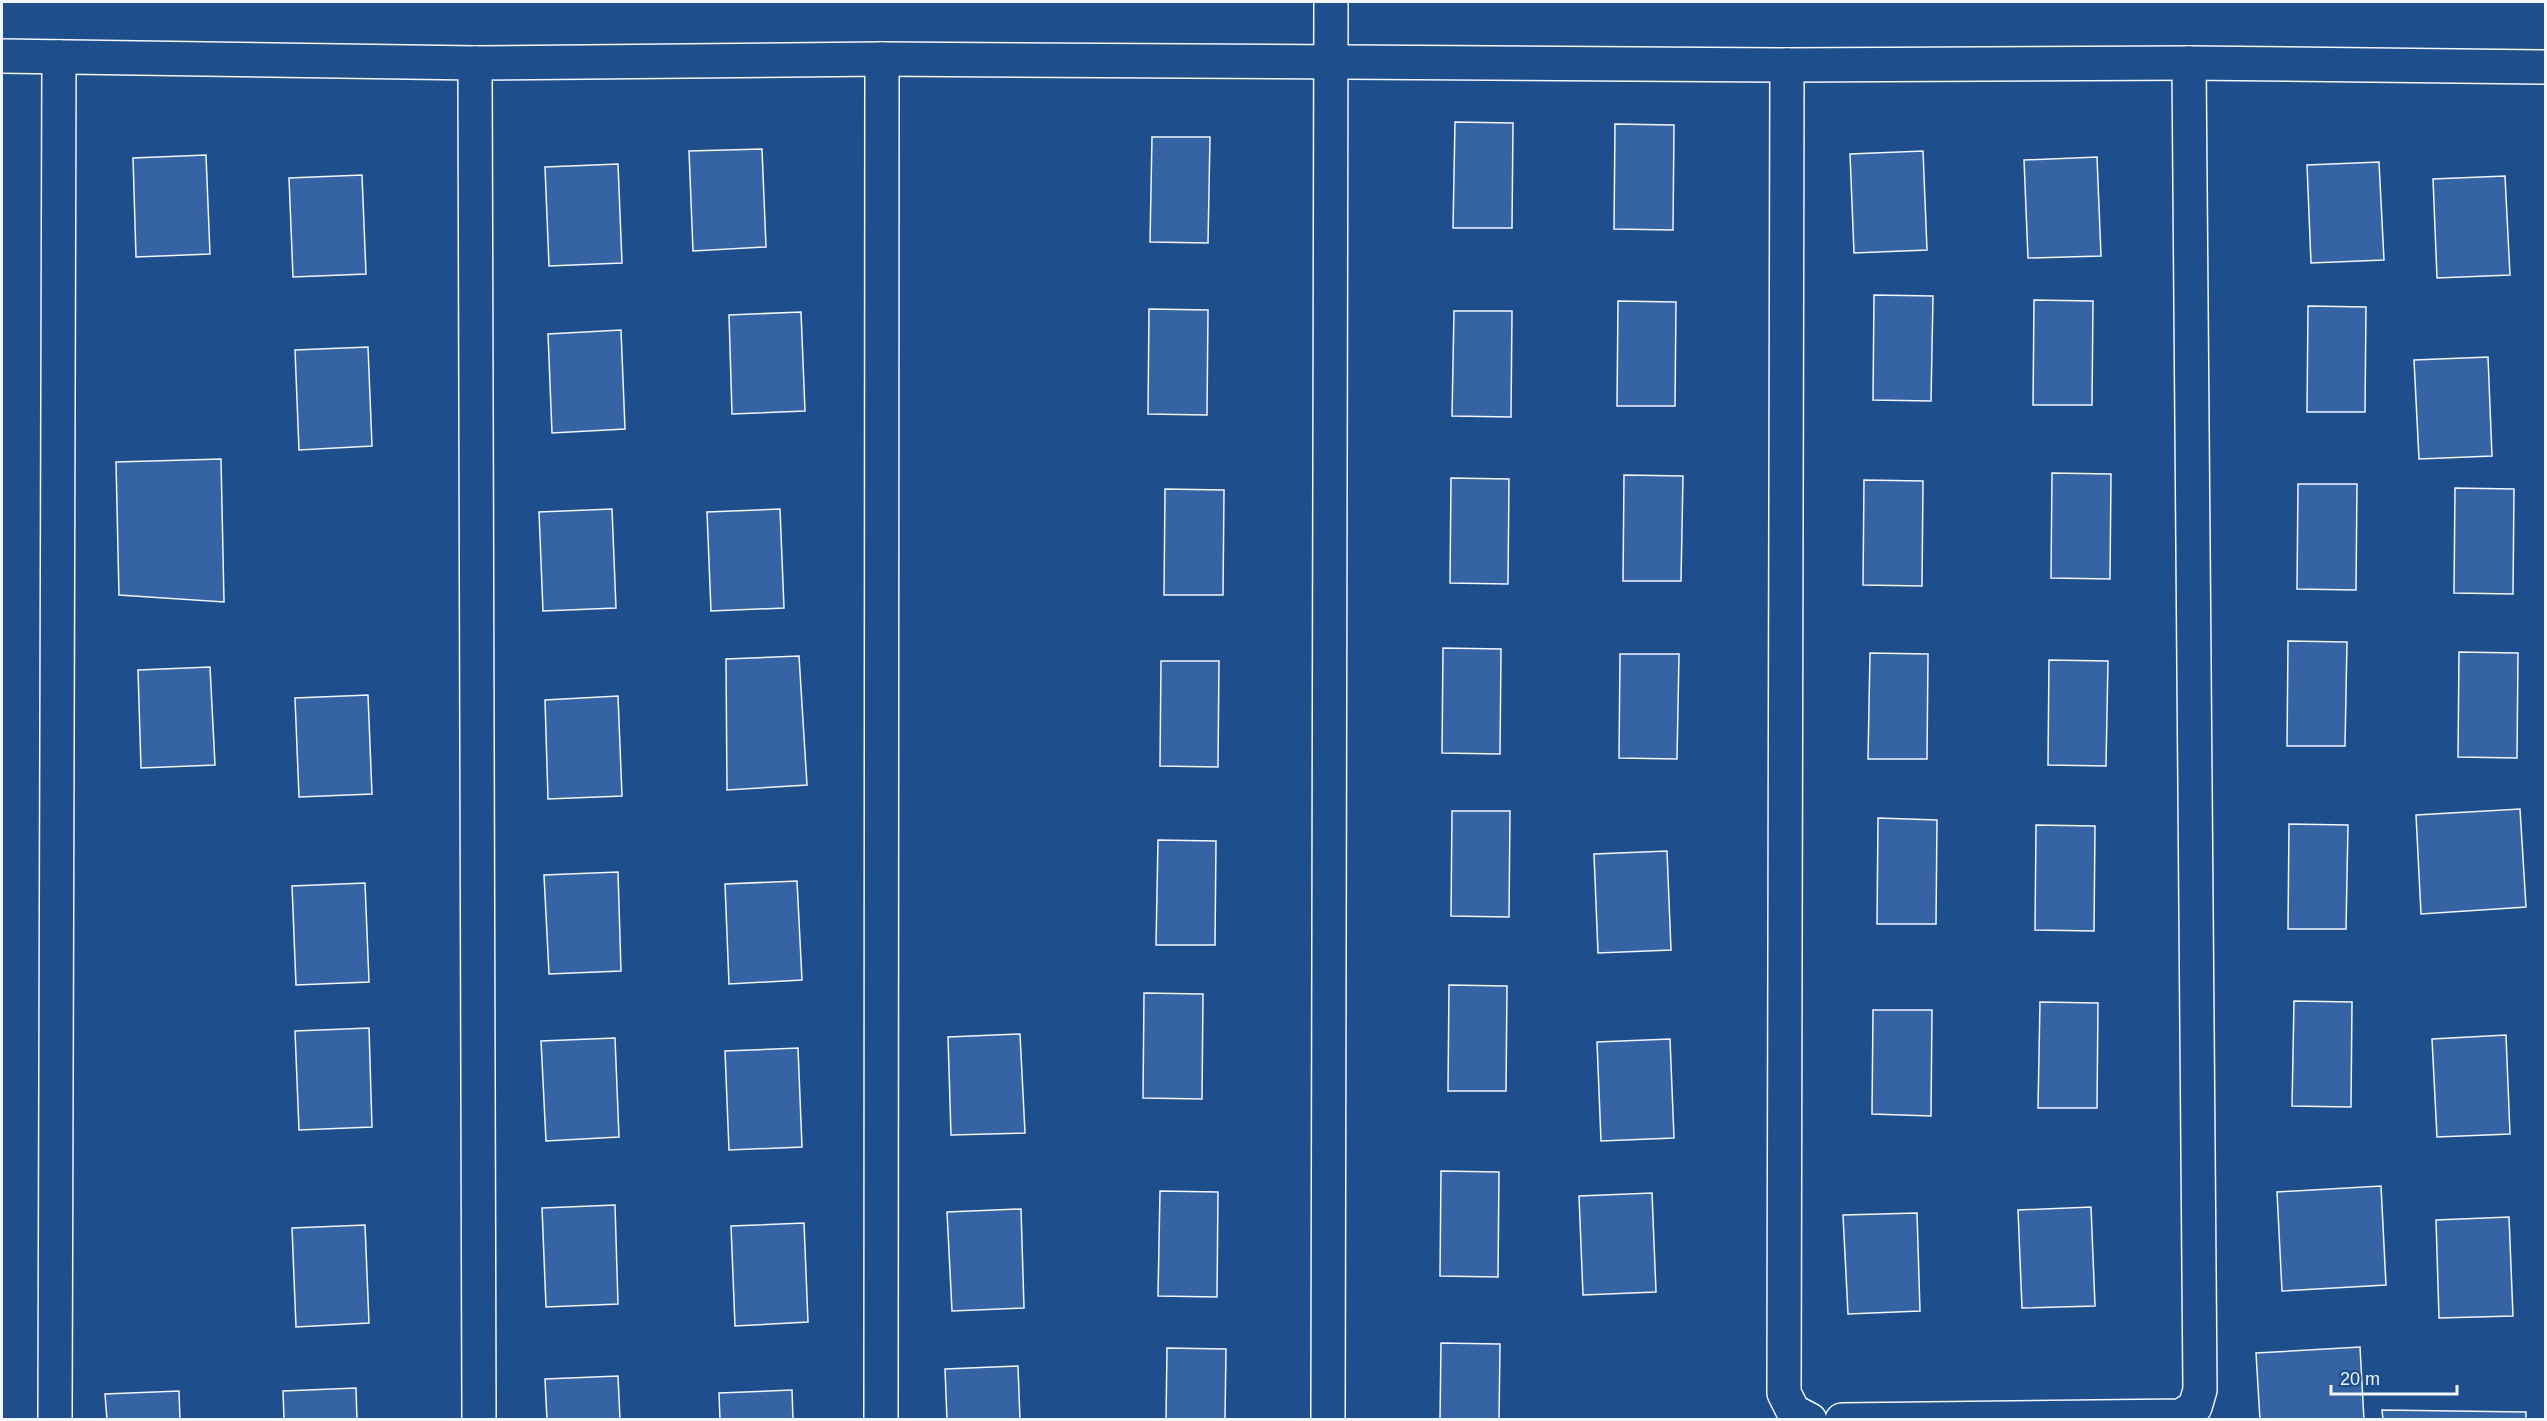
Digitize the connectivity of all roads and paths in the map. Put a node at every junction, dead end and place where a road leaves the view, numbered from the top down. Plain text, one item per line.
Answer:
1 (1331, 2) edge
2 (2, 56) edge
3 (59, 57) junction
4 (882, 59) junction
5 (1330, 60) junction
6 (475, 63) junction
7 (2188, 63) junction
8 (1786, 65) junction
9 (2546, 67) edge
10 (55, 1419) edge
11 (479, 1419) edge
12 (881, 1419) edge
13 (1328, 1419) edge
14 (1810, 1419) edge
15 (1842, 1419) edge

1 - 5 street
2 - 3 street
3 - 6 street
3 - 10 street
4 - 5 street
4 - 6 street
4 - 12 street
5 - 8 street
5 - 13 street
6 - 11 street
7 - 8 street
7 - 9 street
7 - 15 street
8 - 14 street

